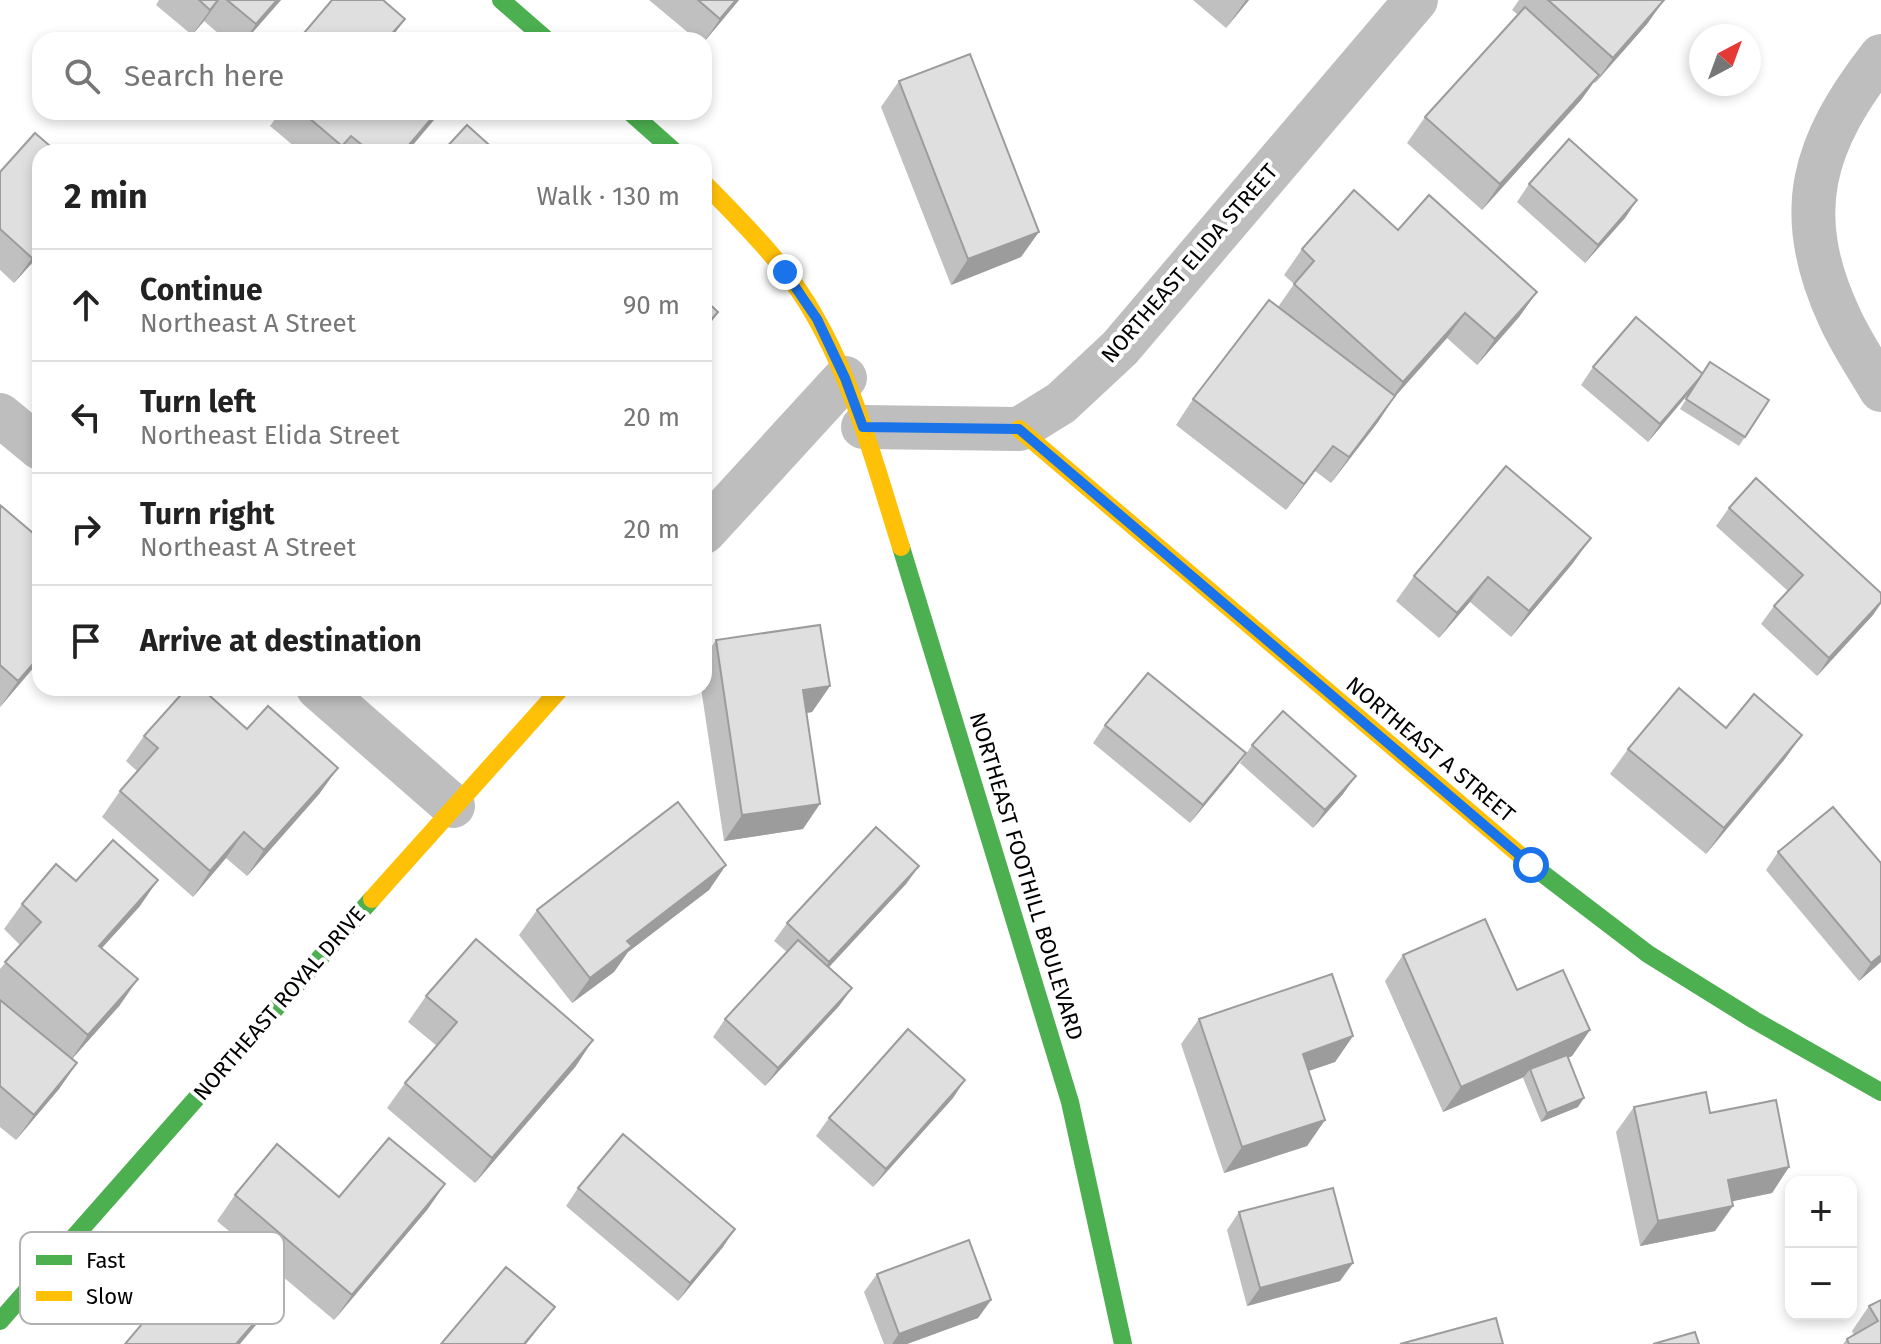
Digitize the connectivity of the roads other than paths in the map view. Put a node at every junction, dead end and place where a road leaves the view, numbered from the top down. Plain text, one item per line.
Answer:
1 (501, 0) edge
2 (1416, 0) edge
3 (538, 32) edge
4 (1881, 56) edge
5 (639, 120) edge
6 (666, 144) edge
7 (712, 192) edge
8 (845, 378) junction
9 (1881, 390) edge
10 (0, 415) edge
11 (863, 427) junction
12 (1019, 429) junction
13 (32, 441) edge
14 (712, 523) edge
15 (327, 696) edge
16 (554, 696) edge
17 (453, 806) junction
18 (1881, 1092) edge
19 (78, 1232) edge
20 (20, 1298) edge
21 (0, 1321) edge
22 (1123, 1344) edge

1 - 3 street
2 - 12 street, NORTHEAST ELIDA STREET
4 - 9 street
5 - 6 street
7 - 8 street
8 - 11 street
8 - 14 street
10 - 13 street
11 - 12 street
11 - 22 street, NORTHEAST FOOTHILL BOULEVARD
12 - 18 street, NORTHEAST A STREET
15 - 17 street
16 - 17 street, NORTHEAST ROYAL DRIVE
17 - 19 street, NORTHEAST ROYAL DRIVE
20 - 21 street, NORTHEAST ROYAL DRIVE

